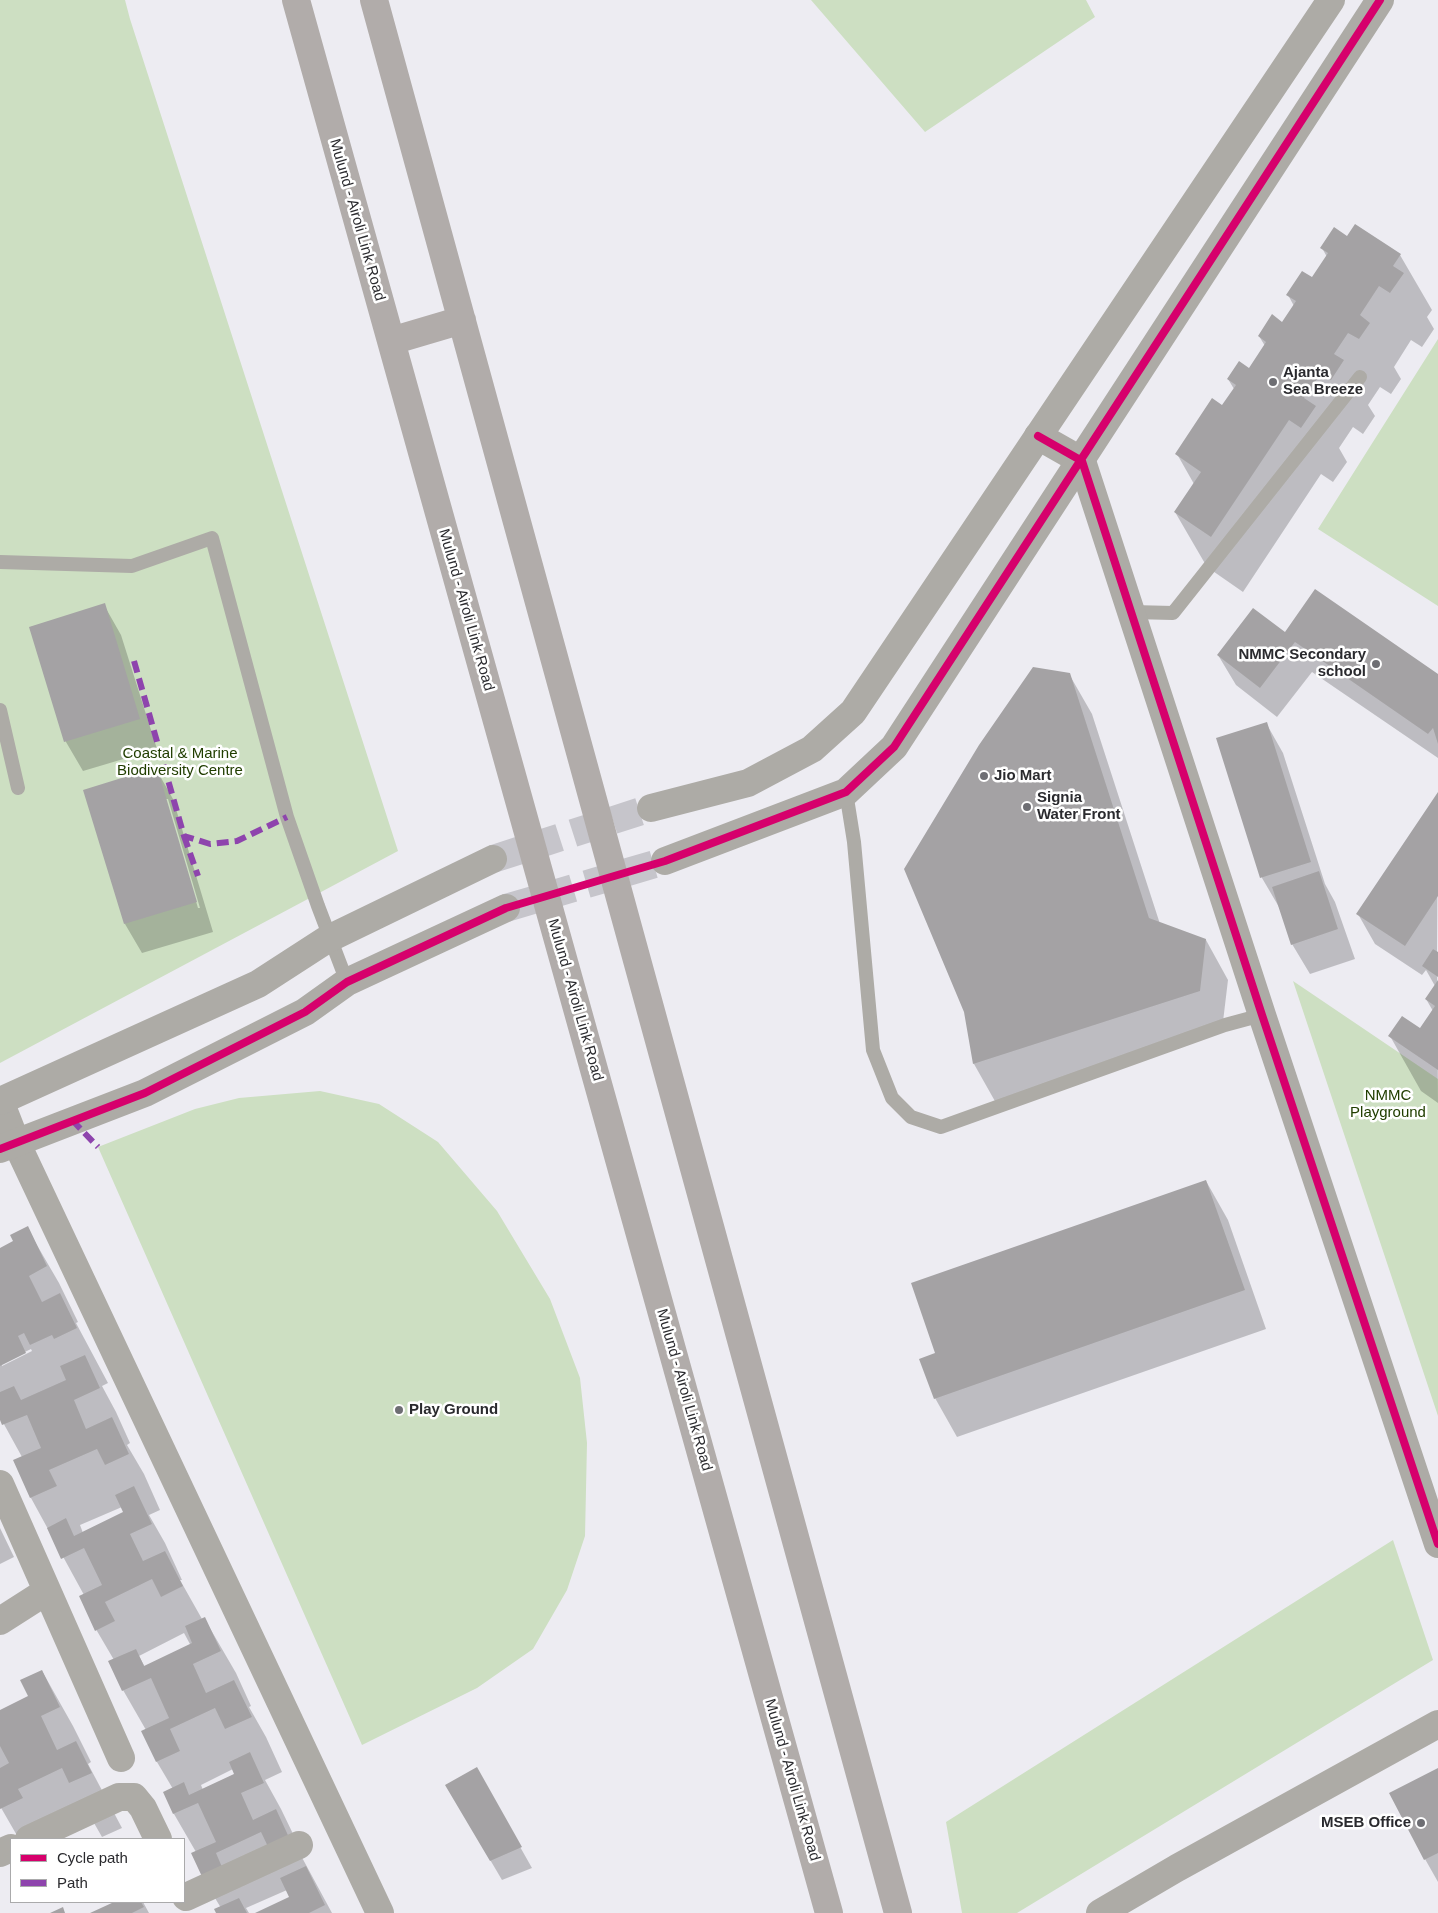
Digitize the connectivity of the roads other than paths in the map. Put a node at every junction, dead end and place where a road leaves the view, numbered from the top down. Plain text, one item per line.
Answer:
1 (296, 0) edge
2 (374, 0) edge
3 (1331, 0) edge
4 (1380, 0) edge
5 (462, 320) junction
6 (391, 341) junction
7 (1360, 377) dead end
8 (1038, 436) junction
9 (1082, 460) junction
10 (0, 562) edge
11 (1132, 612) junction
12 (0, 710) edge
13 (18, 788) dead end
14 (846, 792) junction
15 (651, 808) tunnel mouth
16 (493, 859) tunnel mouth
17 (665, 861) tunnel mouth
18 (506, 908) tunnel mouth
19 (330, 938) junction
20 (347, 982) junction
21 (1262, 1015) junction
22 (0, 1101) edge
23 (8, 1145) edge
24 (0, 1484) edge
25 (1438, 1544) edge
26 (47, 1591) junction
27 (0, 1621) edge
28 (1438, 1724) edge
29 (121, 1758) dead end
30 (31, 1838) edge
31 (158, 1838) edge
32 (299, 1844) dead end
33 (188, 1901) edge
34 (380, 1913) edge
35 (830, 1913) edge
36 (898, 1913) edge
37 (1100, 1913) edge

1 - 6 main road, Mulund - Airoli Link Road
2 - 5 main road
3 - 8 street
4 - 9 street
5 - 6 main road
5 - 36 main road
6 - 35 main road, Mulund - Airoli Link Road
7 - 11 lane
8 - 9 street
8 - 15 street
9 - 11 street
9 - 14 street
10 - 19 lane
11 - 21 street
12 - 13 lane
14 - 17 street
14 - 21 lane
16 - 19 street
18 - 20 street
19 - 20 lane
19 - 22 street
20 - 23 street
21 - 25 street
22 - 23 street
23 - 34 street
24 - 26 street
26 - 27 street
26 - 29 street
28 - 37 street
30 - 31 street
32 - 33 street

